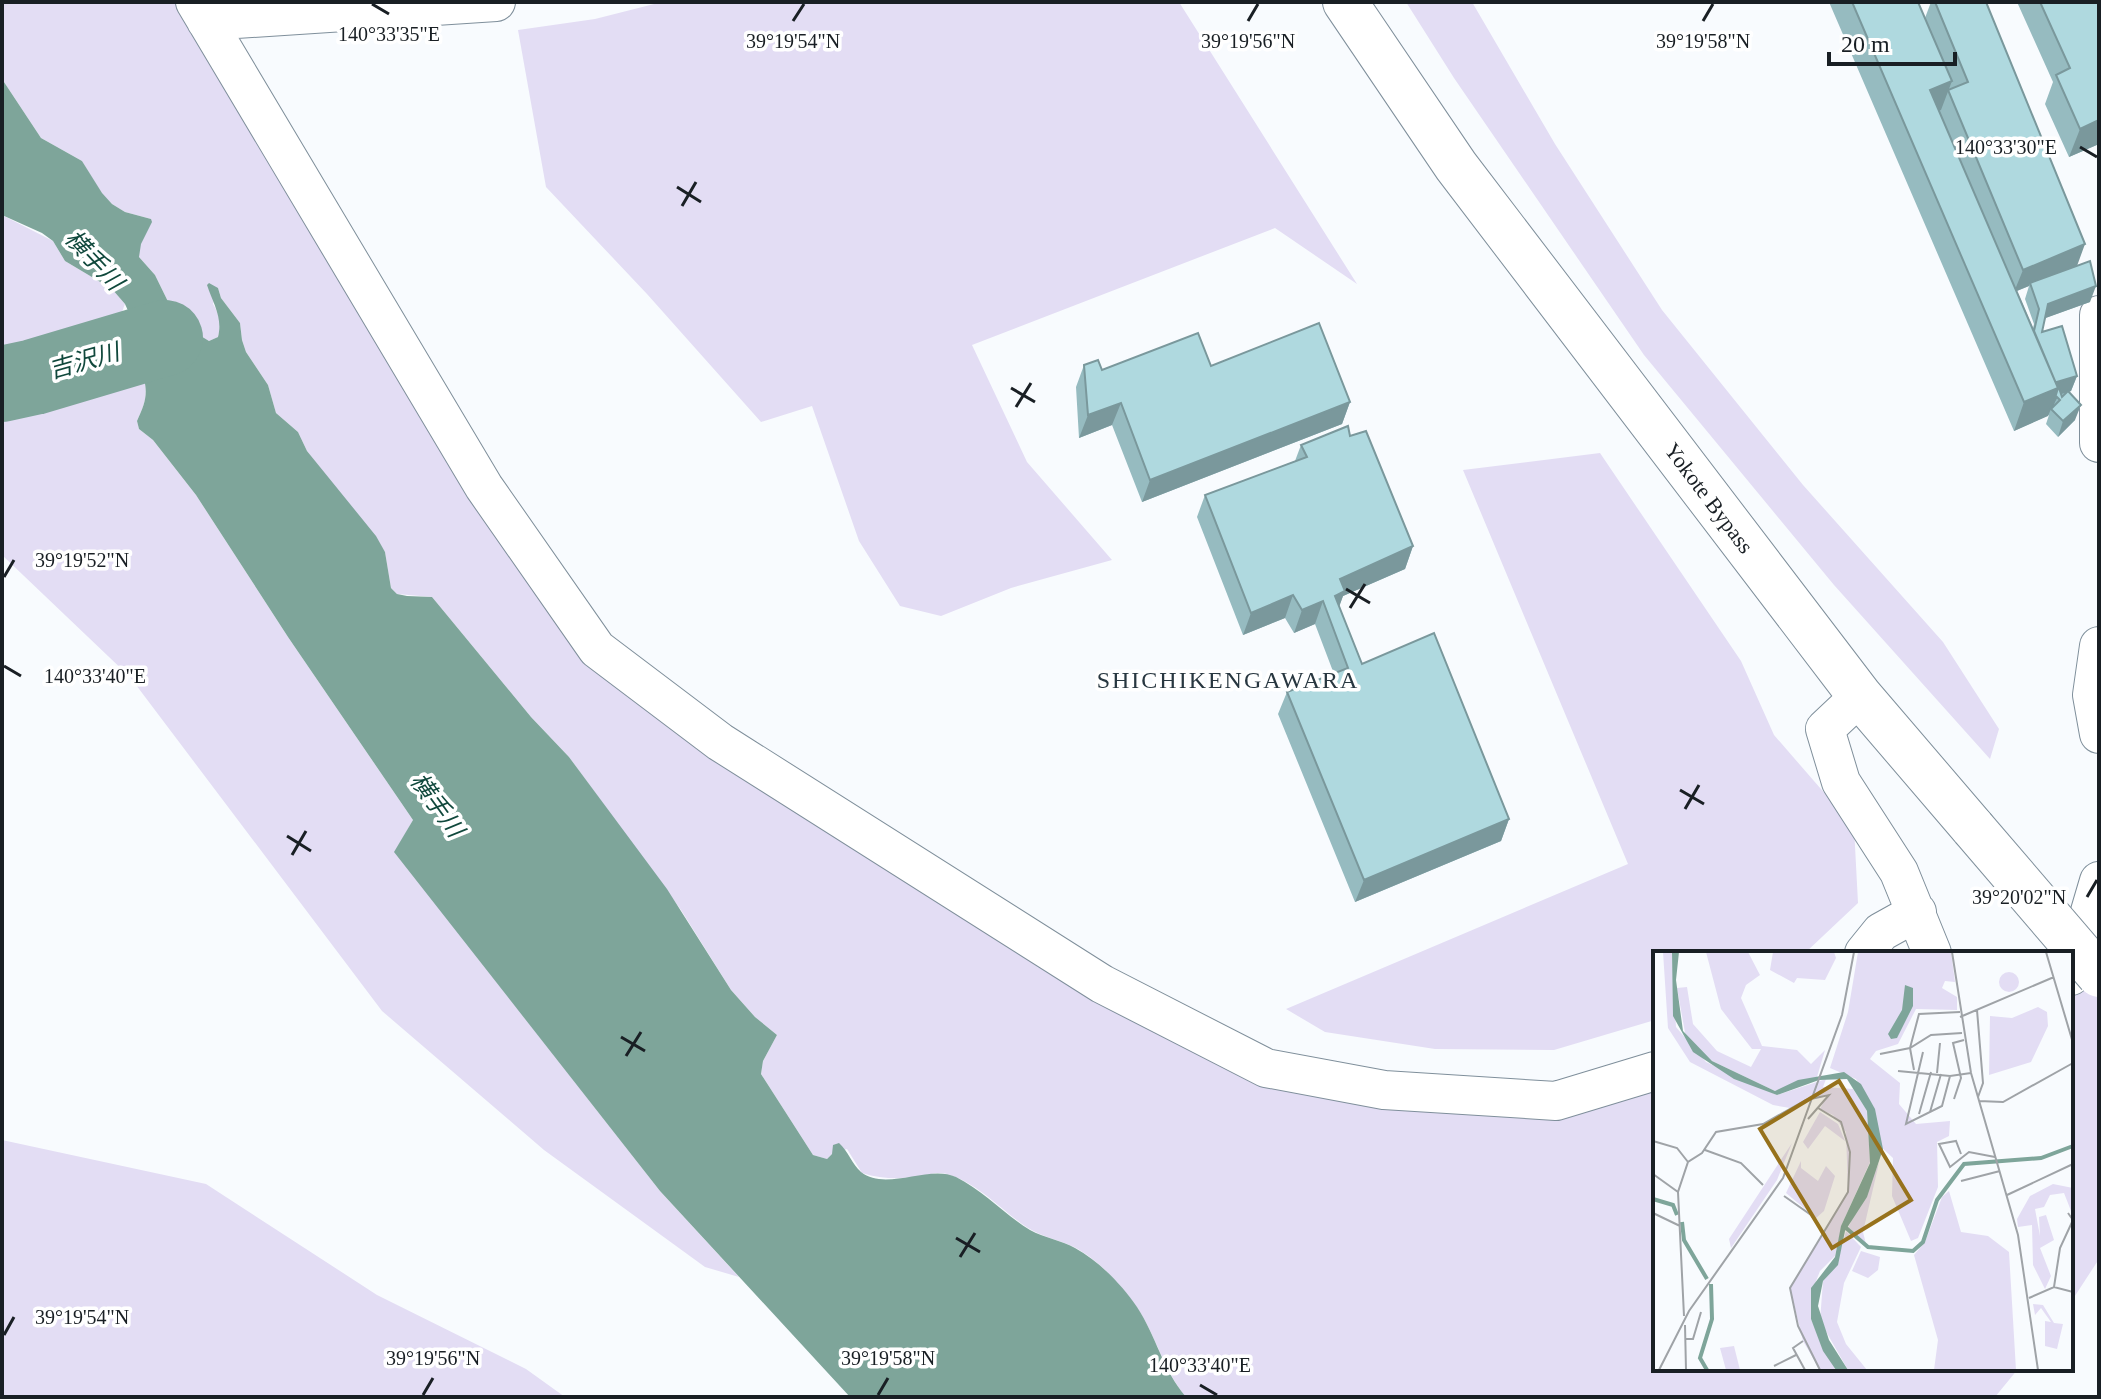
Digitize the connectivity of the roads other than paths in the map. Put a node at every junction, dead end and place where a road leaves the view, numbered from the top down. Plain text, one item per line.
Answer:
1 (496, 2) edge
2 (1345, 2) edge
3 (201, 12) edge
4 (2099, 315) edge
5 (2099, 443) edge
6 (2099, 646) edge
7 (1860, 696) junction
8 (2099, 734) edge
9 (2099, 881) edge
10 (1917, 912) junction
11 (1866, 951) edge
12 (1931, 951) edge
13 (2073, 969) edge
14 (2099, 975) edge
15 (1653, 1072) edge

1 - 3 street
2 - 7 highway, Yokote Bypass
3 - 15 street
4 - 5 street
6 - 8 street
7 - 10 street
7 - 14 highway, Yokote Bypass, bridge
9 - 13 street
10 - 11 street
10 - 12 street

